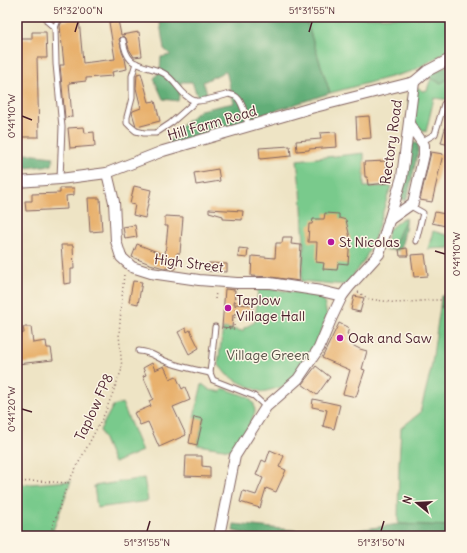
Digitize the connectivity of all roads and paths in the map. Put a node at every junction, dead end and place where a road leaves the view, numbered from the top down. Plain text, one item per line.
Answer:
1 (47, 17) edge
2 (59, 17) edge
3 (55, 28) junction
4 (123, 40) dead end
5 (450, 59) edge
6 (136, 64) junction
7 (414, 82) junction
8 (196, 101) junction
9 (444, 104) dead end
10 (409, 124) junction
11 (249, 127) junction
12 (421, 142) junction
13 (107, 173) junction
14 (60, 179) junction
15 (17, 182) edge
16 (409, 206) junction
17 (389, 220) junction
18 (416, 241) dead end
19 (121, 257) junction
20 (349, 287) junction
21 (216, 288) dead end
22 (237, 289) dead end
23 (342, 296) junction
24 (215, 299) dead end
25 (450, 300) edge
26 (215, 327) joint
27 (139, 351) dead end
28 (210, 373) junction
29 (266, 407) junction
30 (17, 482) edge
31 (68, 483) junction
32 (49, 536) edge
33 (219, 536) edge

1 - 3 lane
2 - 3 lane
3 - 14 lane
4 - 6 lane
5 - 7 street
6 - 8 lane
6 - 8 lane
7 - 10 street, Rectory Road
7 - 11 street, Hill Farm Road
8 - 11 lane
9 - 12 lane
10 - 12 street
10 - 17 street, Rectory Road
11 - 13 street, Hill Farm Road
12 - 16 street
13 - 14 street, Hill Farm Road
13 - 19 street
14 - 15 street, Hill Farm Road
16 - 17 street
16 - 18 lane
17 - 20 street, Rectory Road
19 - 23 street, High Street
19 - 31 path, Taplow FP8
20 - 23 street, Rectory Road
20 - 25 path
21 - 24 path
22 - 26 path
23 - 29 street, Rectory Road
26 - 28 lane
27 - 28 lane
28 - 29 lane
29 - 33 street, Rectory Road
30 - 31 path
31 - 32 path, Taplow FP8

